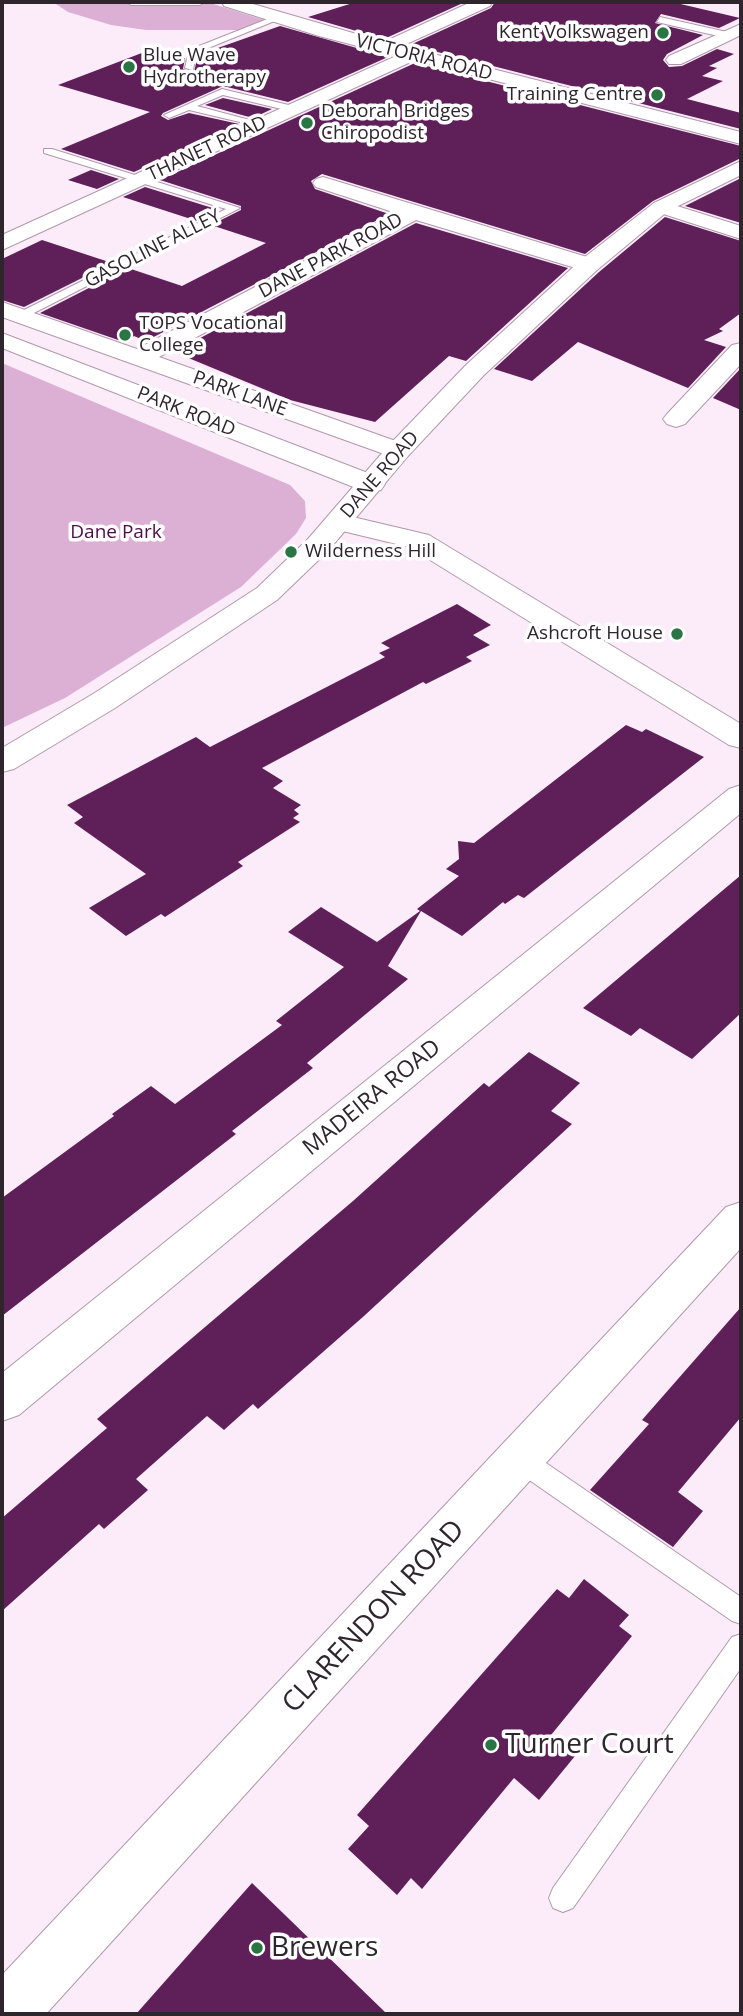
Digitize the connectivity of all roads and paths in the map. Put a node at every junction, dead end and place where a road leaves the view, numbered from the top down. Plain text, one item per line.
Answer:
1 (131, 2) edge
2 (200, 2) edge
3 (230, 2) edge
4 (480, 2) edge
5 (278, 18) junction
6 (660, 20) dead end
7 (736, 33) edge
8 (384, 47) junction
9 (412, 55) junction
10 (675, 60) dead end
11 (190, 68) dead end
12 (188, 107) junction
13 (294, 109) junction
14 (169, 115) dead end
15 (258, 125) junction
16 (741, 138) edge
17 (48, 151) dead end
18 (741, 167) edge
19 (140, 179) junction
20 (323, 183) dead end
21 (661, 207) junction
22 (413, 212) junction
23 (741, 233) edge
24 (2, 243) edge
25 (589, 265) junction
26 (11, 313) edge
27 (2, 340) edge
28 (741, 350) edge
29 (138, 358) junction
30 (677, 419) dead end
31 (398, 451) junction
32 (371, 484) junction
33 (340, 522) junction
34 (741, 738) edge
35 (2, 762) edge
36 (741, 796) edge
37 (741, 1219) edge
38 (2, 1401) edge
39 (521, 1460) junction
40 (741, 1612) edge
41 (741, 1646) edge
42 (564, 1898) dead end
43 (6, 2014) edge

1 - 2 lane
3 - 5 street, VICTORIA ROAD
4 - 8 street
5 - 8 street, VICTORIA ROAD
5 - 11 lane
6 - 7 lane
7 - 10 street
8 - 9 street, VICTORIA ROAD
9 - 13 street, THANET ROAD
9 - 16 street, VICTORIA ROAD
12 - 13 lane
12 - 14 lane
12 - 15 lane
13 - 15 street, THANET ROAD
15 - 19 street, THANET ROAD
17 - 19 lane
18 - 21 street, DANE ROAD
19 - 24 street, THANET ROAD
19 - 26 lane, GASOLINE ALLEY
20 - 22 street
21 - 23 street
21 - 25 street, DANE ROAD
22 - 25 street
22 - 29 street, DANE PARK ROAD
25 - 31 street, DANE ROAD
26 - 29 street, PARK LANE
27 - 32 street, PARK ROAD
28 - 30 street
29 - 31 street, PARK LANE
31 - 32 street, DANE ROAD
32 - 33 street, DANE ROAD
33 - 34 street
33 - 35 street, DANE ROAD
36 - 38 street, MADEIRA ROAD
37 - 39 street, CLARENDON ROAD
39 - 40 lane
39 - 43 street, CLARENDON ROAD
41 - 42 lane

